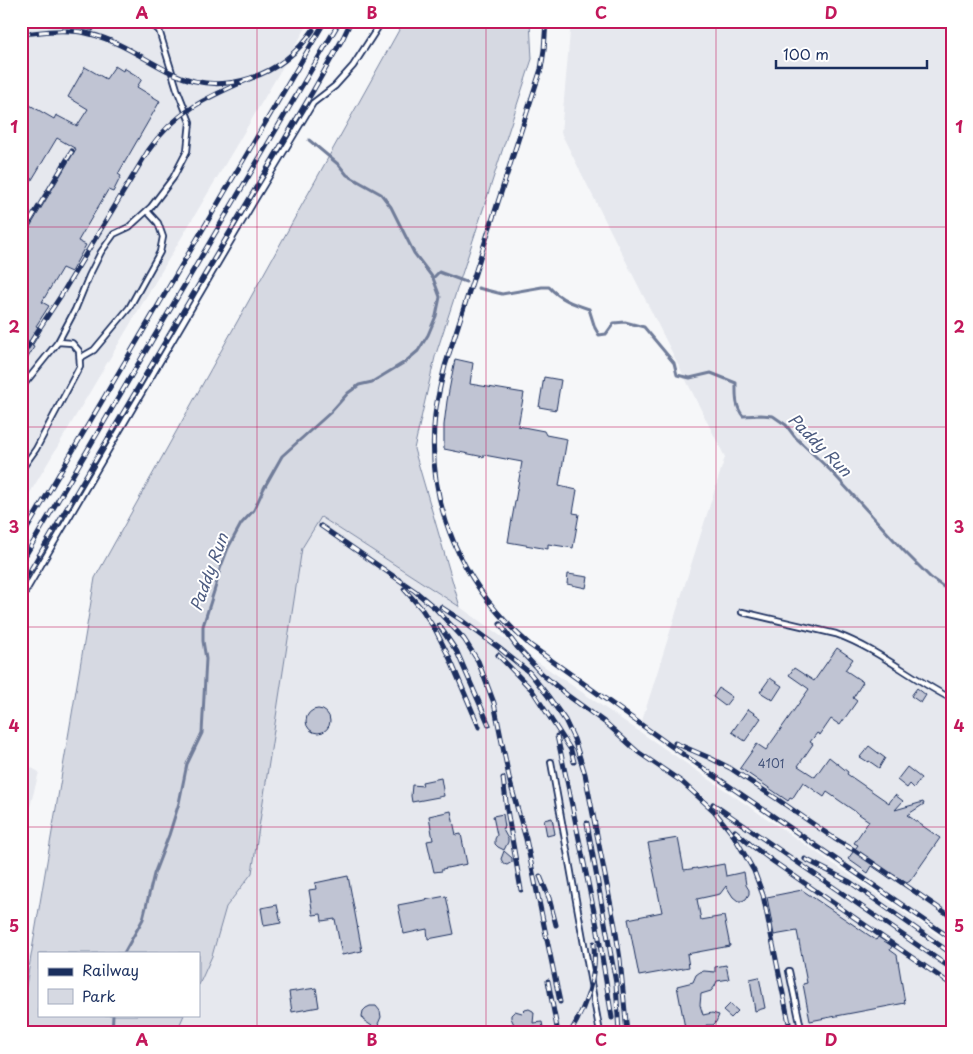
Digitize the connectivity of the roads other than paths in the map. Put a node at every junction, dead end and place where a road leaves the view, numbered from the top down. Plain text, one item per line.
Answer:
1 (142, 21) edge
2 (382, 21) edge
3 (147, 211) junction
4 (58, 342) junction
5 (80, 358) junction
6 (21, 388) edge
7 (21, 470) edge
8 (21, 599) edge
9 (742, 612) dead end
10 (952, 699) edge
11 (551, 762) dead end
12 (789, 971) dead end
13 (801, 1027) junction
14 (600, 1033) edge
15 (776, 1033) edge
16 (802, 1033) edge

1 - 3 lane
2 - 8 lane
3 - 4 lane
3 - 5 lane
4 - 5 lane
4 - 6 lane
5 - 7 lane
9 - 10 lane
11 - 14 lane
12 - 13 lane
13 - 15 lane
13 - 16 lane

